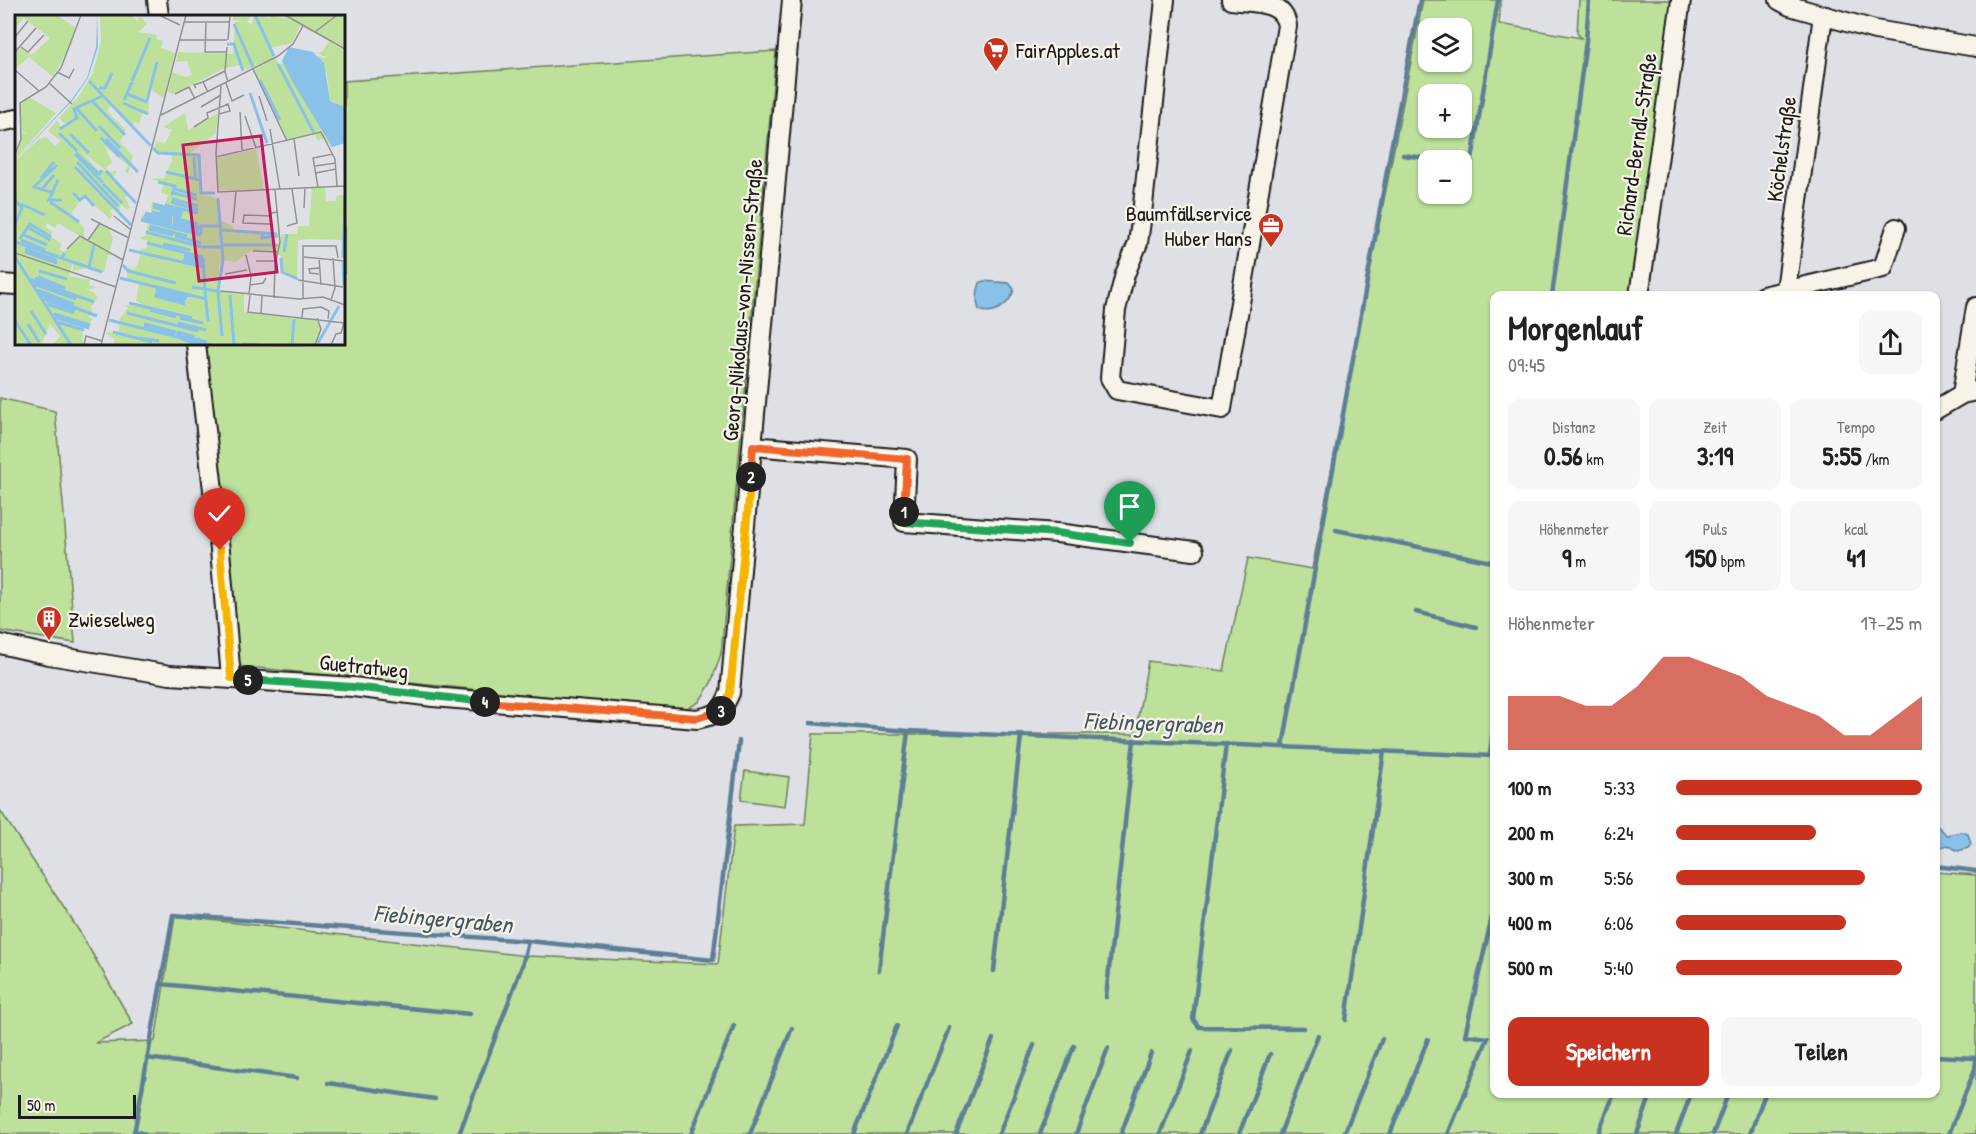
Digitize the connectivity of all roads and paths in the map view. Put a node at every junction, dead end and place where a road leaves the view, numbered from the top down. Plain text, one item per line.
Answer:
1 (158, 0) edge
2 (164, 0) edge
3 (792, 0) edge
4 (1165, 0) edge
5 (1231, 0) edge
6 (1681, 0) edge
7 (1779, 0) edge
8 (159, 15) edge
9 (1823, 15) junction
10 (1976, 47) edge
11 (15, 119) edge
12 (0, 122) edge
13 (1896, 228) dead end
14 (0, 284) edge
15 (15, 285) edge
16 (1786, 290) junction
17 (1640, 291) edge
18 (1782, 291) edge
19 (1976, 307) edge
20 (196, 345) edge
21 (1969, 392) edge
22 (1940, 407) edge
23 (753, 446) junction
24 (1194, 551) dead end
25 (0, 644) edge
26 (231, 678) junction
27 (723, 709) joint

1 - 2 street
1 - 8 street
3 - 23 street, Georg-Nikolaus-von-Nissen-Straße
4 - 5 street
6 - 17 street, Richard-Berndl-Straße
7 - 9 street
9 - 10 street
9 - 16 street, Köchelstraße
11 - 12 street
13 - 16 street
14 - 15 street
16 - 18 street
19 - 21 street
20 - 26 street
21 - 22 street
23 - 24 street
23 - 27 street, Georg-Nikolaus-von-Nissen-Straße
25 - 26 street, Guetratweg
26 - 27 street, Guetratweg

